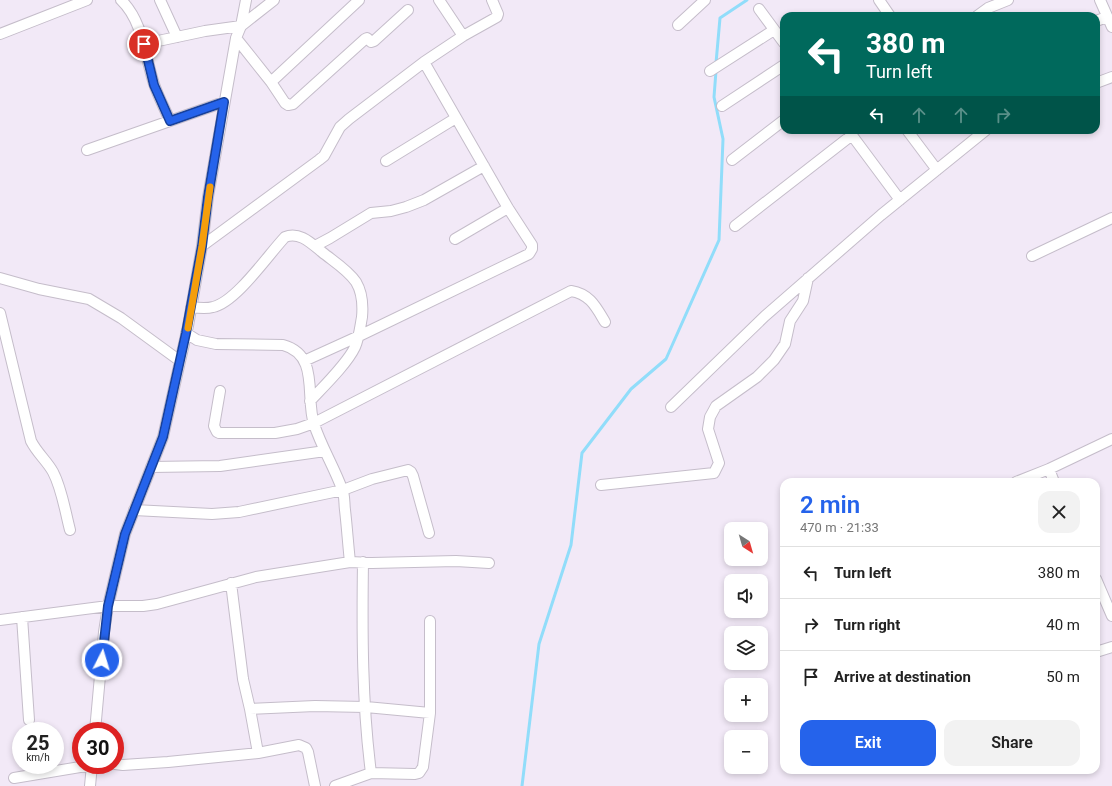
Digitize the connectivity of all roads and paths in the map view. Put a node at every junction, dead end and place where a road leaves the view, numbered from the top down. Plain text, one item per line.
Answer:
1 (87, 0) edge
2 (121, 0) edge
3 (160, 0) edge
4 (246, 0) edge
5 (274, 0) edge
6 (359, 0) edge
7 (439, 0) edge
8 (492, 0) edge
9 (705, 0) edge
10 (879, 0) edge
11 (1008, 0) edge
12 (1100, 0) edge
13 (759, 9) dead end
14 (408, 10) dead end
15 (887, 12) edge
16 (982, 12) edge
17 (1107, 17) junction
18 (1100, 20) edge
19 (678, 25) dead end
20 (241, 26) junction
21 (1112, 27) edge
22 (774, 30) junction
23 (0, 34) edge
24 (463, 36) junction
25 (177, 37) junction
26 (236, 38) junction
27 (780, 38) edge
28 (144, 44) junction
29 (424, 62) junction
30 (780, 68) edge
31 (710, 71) dead end
32 (1112, 77) edge
33 (271, 82) junction
34 (1100, 82) edge
35 (224, 102) junction
36 (722, 106) dead end
37 (456, 118) junction
38 (170, 121) junction
39 (780, 123) edge
40 (848, 134) edge
41 (851, 134) edge
42 (910, 134) edge
43 (978, 134) edge
44 (87, 150) dead end
45 (732, 160) dead end
46 (386, 161) dead end
47 (484, 166) junction
48 (937, 170) junction
49 (900, 200) junction
50 (508, 208) junction
51 (1112, 218) edge
52 (735, 226) dead end
53 (455, 239) dead end
54 (202, 246) junction
55 (315, 246) junction
56 (1032, 256) dead end
57 (808, 278) junction
58 (3, 280) edge
59 (191, 307) junction
60 (0, 313) edge
61 (605, 322) dead end
62 (186, 333) junction
63 (359, 336) junction
64 (180, 361) junction
65 (304, 361) junction
66 (220, 391) dead end
67 (310, 401) junction
68 (671, 406) dead end
69 (314, 423) junction
70 (1112, 439) edge
71 (325, 451) junction
72 (151, 467) junction
73 (1048, 469) junction
74 (1026, 478) edge
75 (1052, 478) edge
76 (601, 485) dead end
77 (343, 490) junction
78 (134, 510) junction
79 (70, 530) dead end
80 (429, 533) dead end
81 (350, 562) junction
82 (362, 562) junction
83 (489, 563) dead end
84 (231, 583) junction
85 (1100, 596) edge
86 (108, 606) junction
87 (1112, 616) edge
88 (22, 617) junction
89 (0, 620) edge
90 (430, 621) dead end
91 (1112, 648) edge
92 (1100, 651) edge
93 (366, 708) junction
94 (250, 709) junction
95 (430, 713) junction
96 (28, 720) dead end
97 (96, 722) edge
98 (258, 753) junction
99 (124, 765) edge
100 (371, 773) junction
101 (14, 778) dead end
102 (90, 786) edge
103 (315, 786) edge
104 (336, 786) edge

1 - 23 street
2 - 28 street
3 - 25 street
4 - 20 street
5 - 20 street
6 - 33 street
7 - 24 street
8 - 24 street
9 - 19 street
10 - 15 street
11 - 16 street
12 - 17 street
13 - 22 street
14 - 33 street
17 - 18 street
17 - 21 street
20 - 25 street
20 - 26 street
22 - 27 street
22 - 31 street
24 - 29 street
25 - 28 street
26 - 33 street
26 - 35 street
28 - 38 street
29 - 37 street
29 - 54 street
30 - 36 street
32 - 34 street
35 - 38 street
35 - 54 street
37 - 46 street
37 - 47 street
38 - 44 street
39 - 45 street
40 - 52 street
41 - 49 street
42 - 48 street
43 - 48 street
47 - 50 street
47 - 55 street
48 - 49 street
49 - 57 street
50 - 53 street
50 - 63 street
51 - 56 street
54 - 59 street
55 - 59 street
55 - 63 street
57 - 68 street
57 - 76 street
58 - 64 street
59 - 62 street
60 - 79 street
61 - 69 street
62 - 64 street
62 - 65 street
63 - 65 street
63 - 67 street
64 - 72 street
65 - 67 street
66 - 69 street
67 - 69 street
69 - 71 street
70 - 73 street
71 - 72 street
71 - 77 street
72 - 78 street
73 - 74 street
73 - 75 street
77 - 78 street
77 - 80 street
77 - 81 street
78 - 86 street
81 - 82 street
81 - 84 street
82 - 83 street
82 - 93 street
84 - 86 street
84 - 94 street
85 - 87 street
86 - 88 street
86 - 97 street
88 - 89 street
88 - 96 street
90 - 95 street
91 - 92 street
93 - 94 street
93 - 95 street
93 - 100 street
94 - 98 street
95 - 100 street
98 - 99 street
98 - 103 street
100 - 104 street
101 - 102 street

